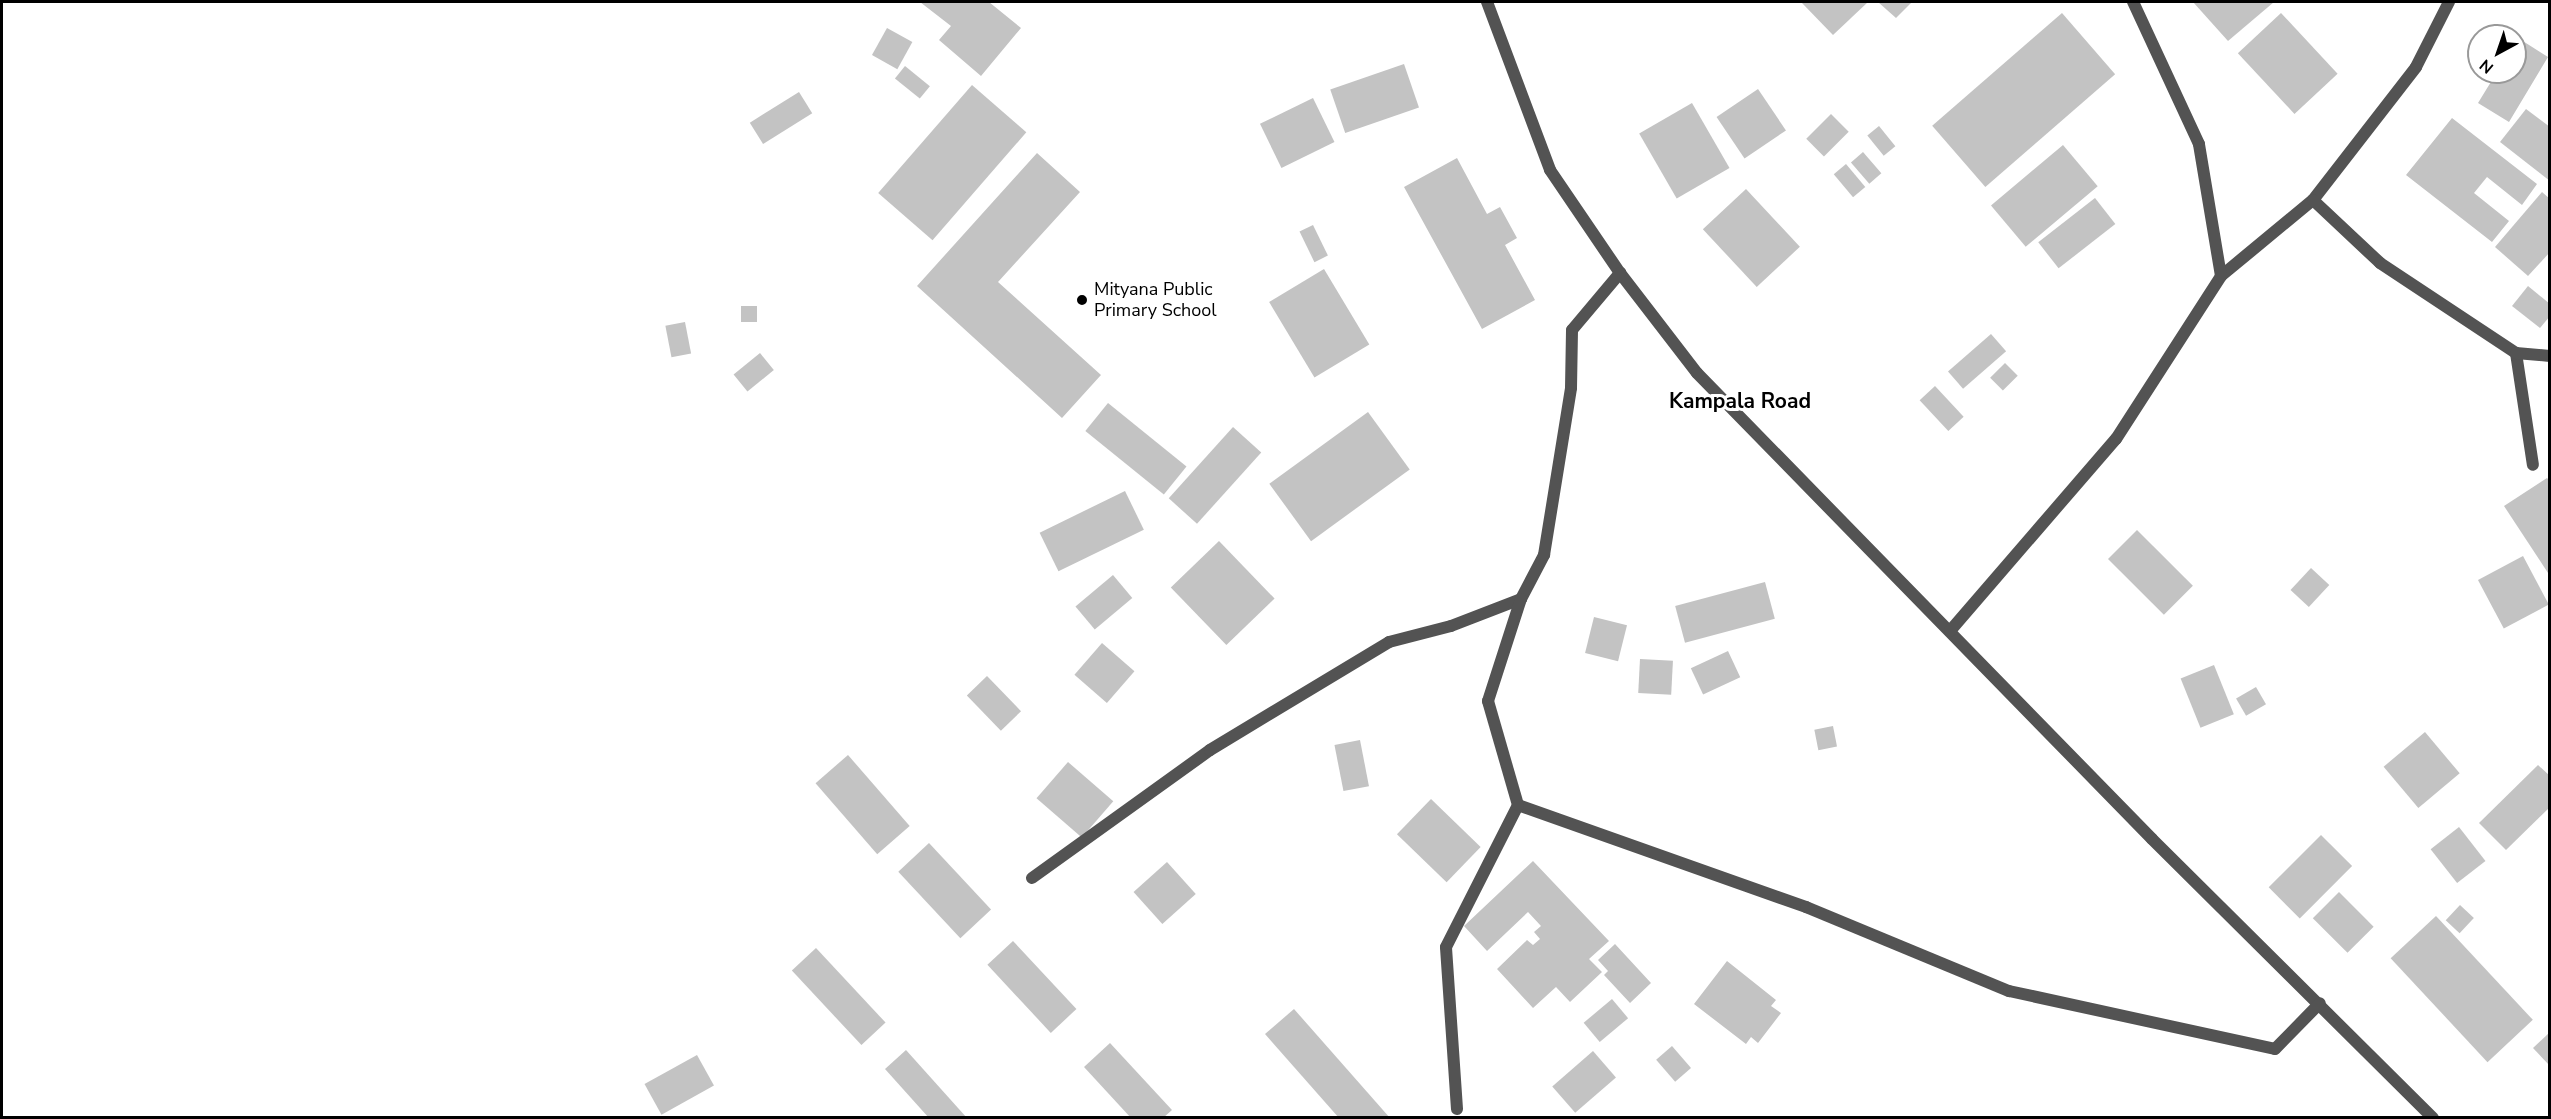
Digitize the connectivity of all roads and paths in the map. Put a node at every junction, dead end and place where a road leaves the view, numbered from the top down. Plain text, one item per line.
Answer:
1 (1487, 2) edge
2 (2133, 2) edge
3 (2450, 2) edge
4 (2313, 200) junction
5 (1620, 273) junction
6 (2221, 276) junction
7 (2516, 353) junction
8 (2550, 356) edge
9 (2533, 465) dead end
10 (1521, 599) junction
11 (1950, 631) junction
12 (1518, 805) junction
13 (1032, 878) dead end
14 (2320, 1003) junction
15 (1457, 1109) dead end
16 (2433, 1118) edge

1 - 5 street
2 - 6 street
3 - 4 street
4 - 6 street
4 - 7 street
5 - 10 street
5 - 11 street
6 - 11 street
7 - 8 street
7 - 9 street
10 - 12 street
10 - 13 street
11 - 14 street
12 - 14 street
12 - 15 street
14 - 16 street

